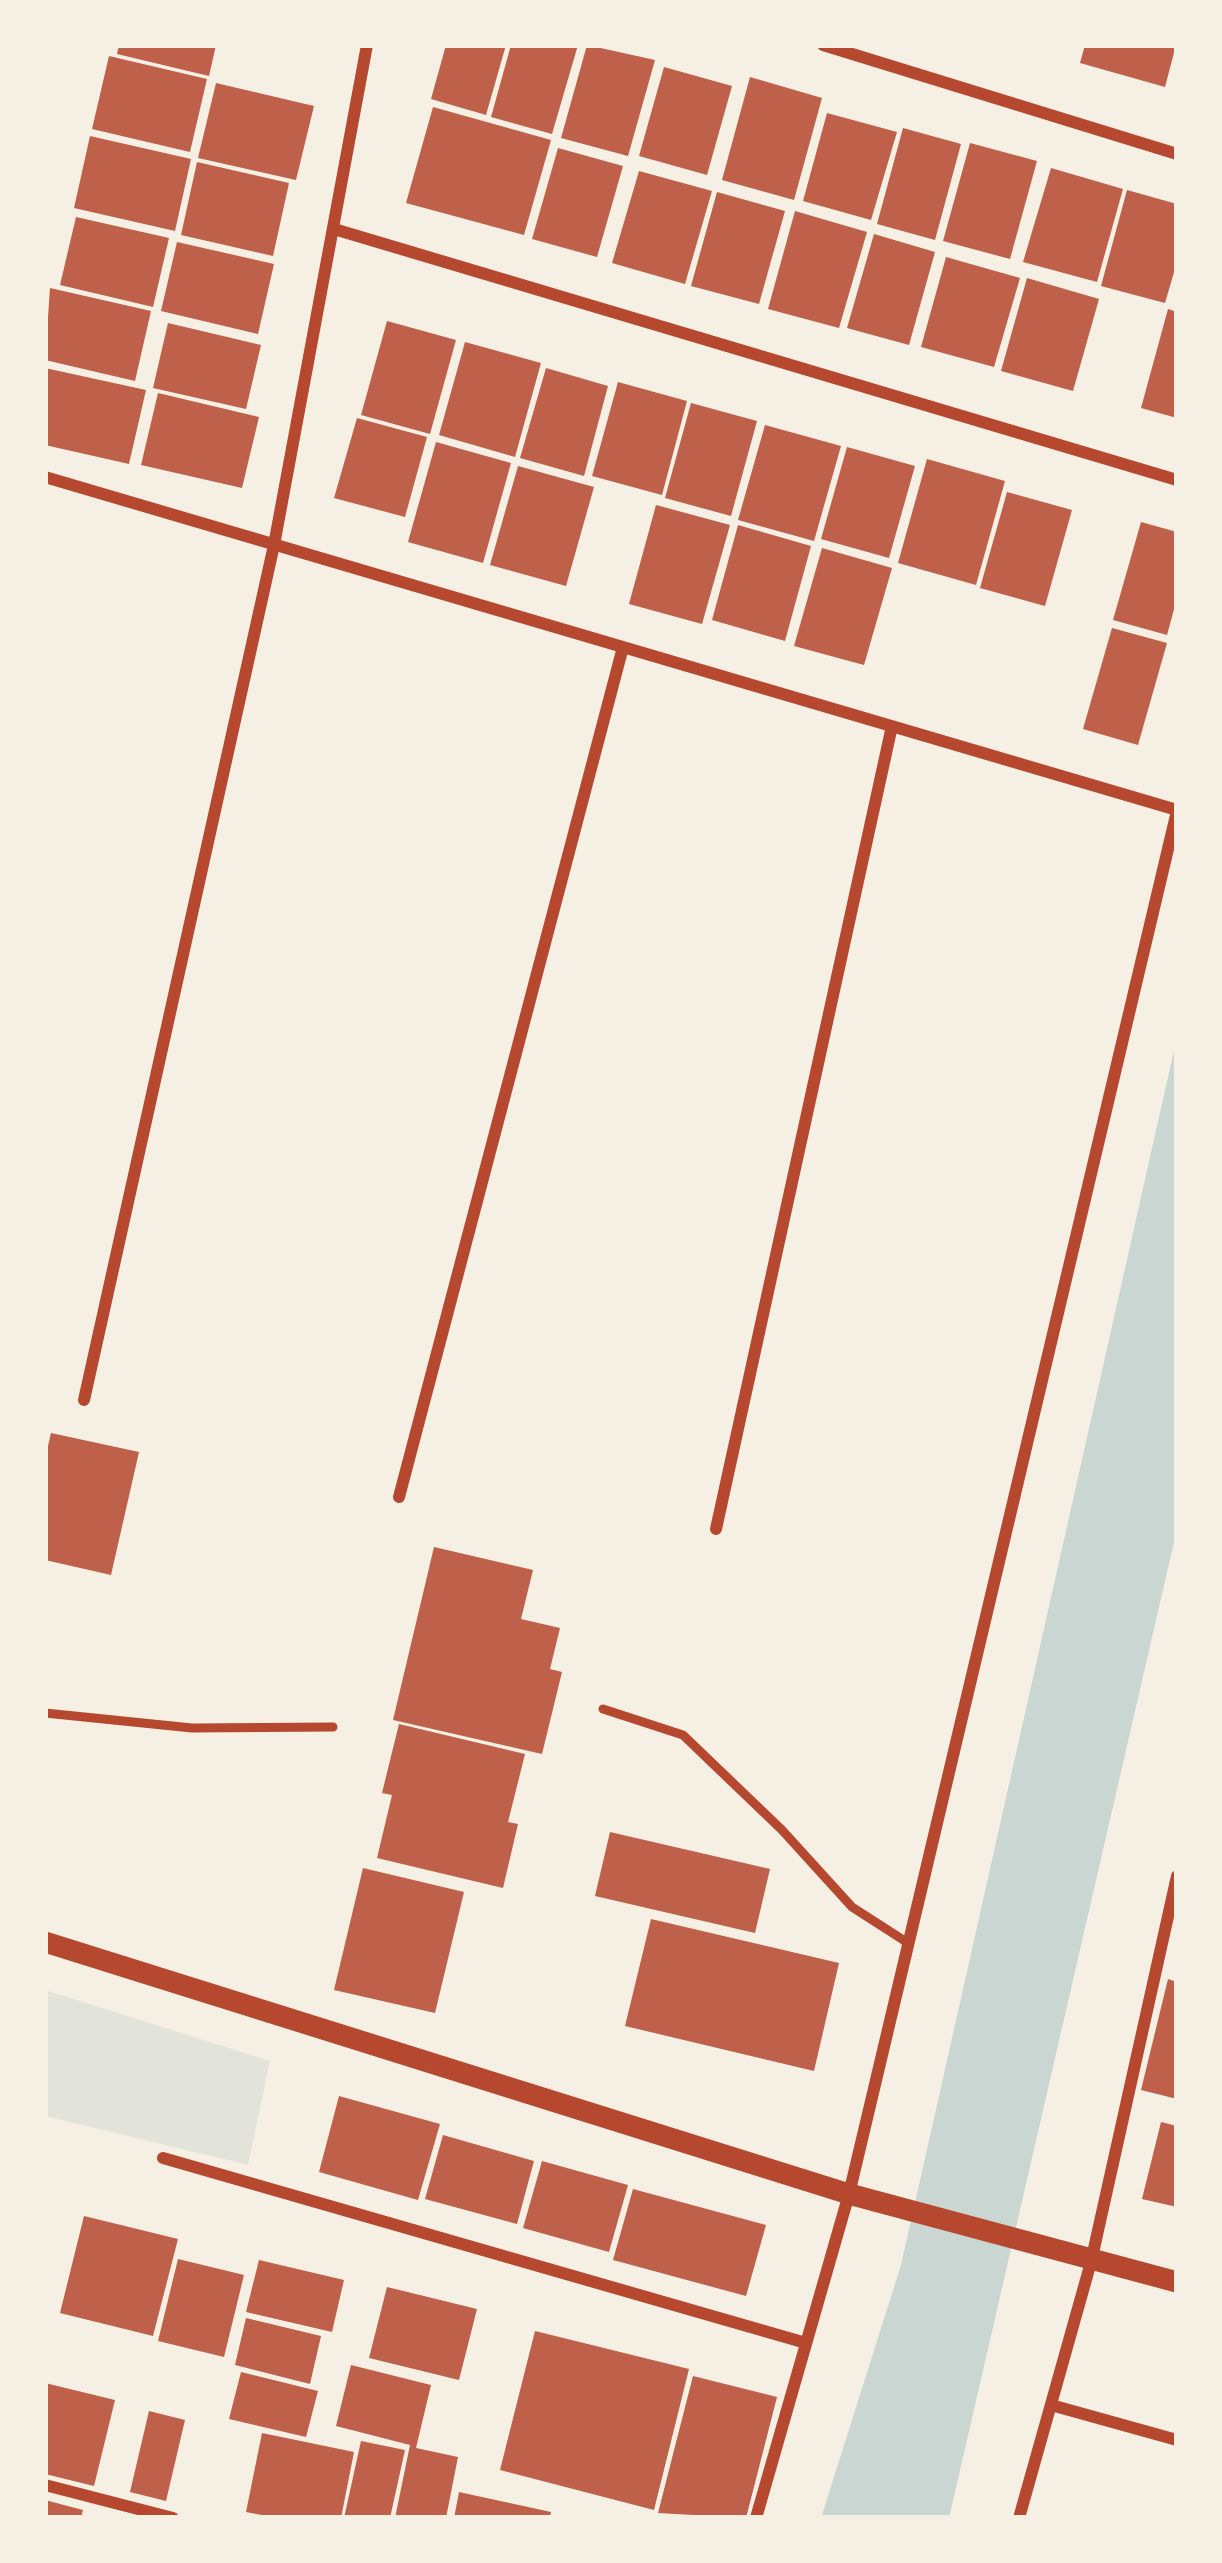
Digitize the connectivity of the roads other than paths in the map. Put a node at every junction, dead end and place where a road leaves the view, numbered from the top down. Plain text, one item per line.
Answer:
1 (368, 45) edge
2 (823, 45) edge
3 (1177, 154) edge
4 (334, 229) junction
5 (45, 478) edge
6 (1177, 480) edge
7 (274, 544) junction
8 (622, 647) junction
9 (892, 726) junction
10 (1177, 810) edge
11 (84, 1400) dead end
12 (399, 1497) dead end
13 (716, 1528) dead end
14 (603, 1709) dead end
15 (45, 1713) edge
16 (333, 1727) dead end
17 (1177, 1876) edge
18 (1171, 1930) edge
19 (45, 1942) edge
20 (908, 1943) junction
21 (163, 2158) dead end
22 (849, 2194) junction
23 (1091, 2262) junction
24 (1177, 2282) edge
25 (806, 2343) junction
26 (1051, 2405) junction
27 (1177, 2440) edge
28 (45, 2485) edge
29 (173, 2518) edge
30 (756, 2518) edge
31 (1019, 2518) edge

1 - 4 street
2 - 3 street
4 - 6 street
4 - 7 street
5 - 7 street
7 - 8 street
7 - 11 street
8 - 9 street
8 - 12 street
9 - 10 street
9 - 13 street
10 - 20 street
14 - 20 lane
15 - 16 lane
17 - 18 street
18 - 23 street
19 - 22 street
20 - 22 street
21 - 25 street
22 - 23 street
22 - 25 street
23 - 24 street
23 - 26 street
25 - 30 street
26 - 27 street
26 - 31 street
28 - 29 street

